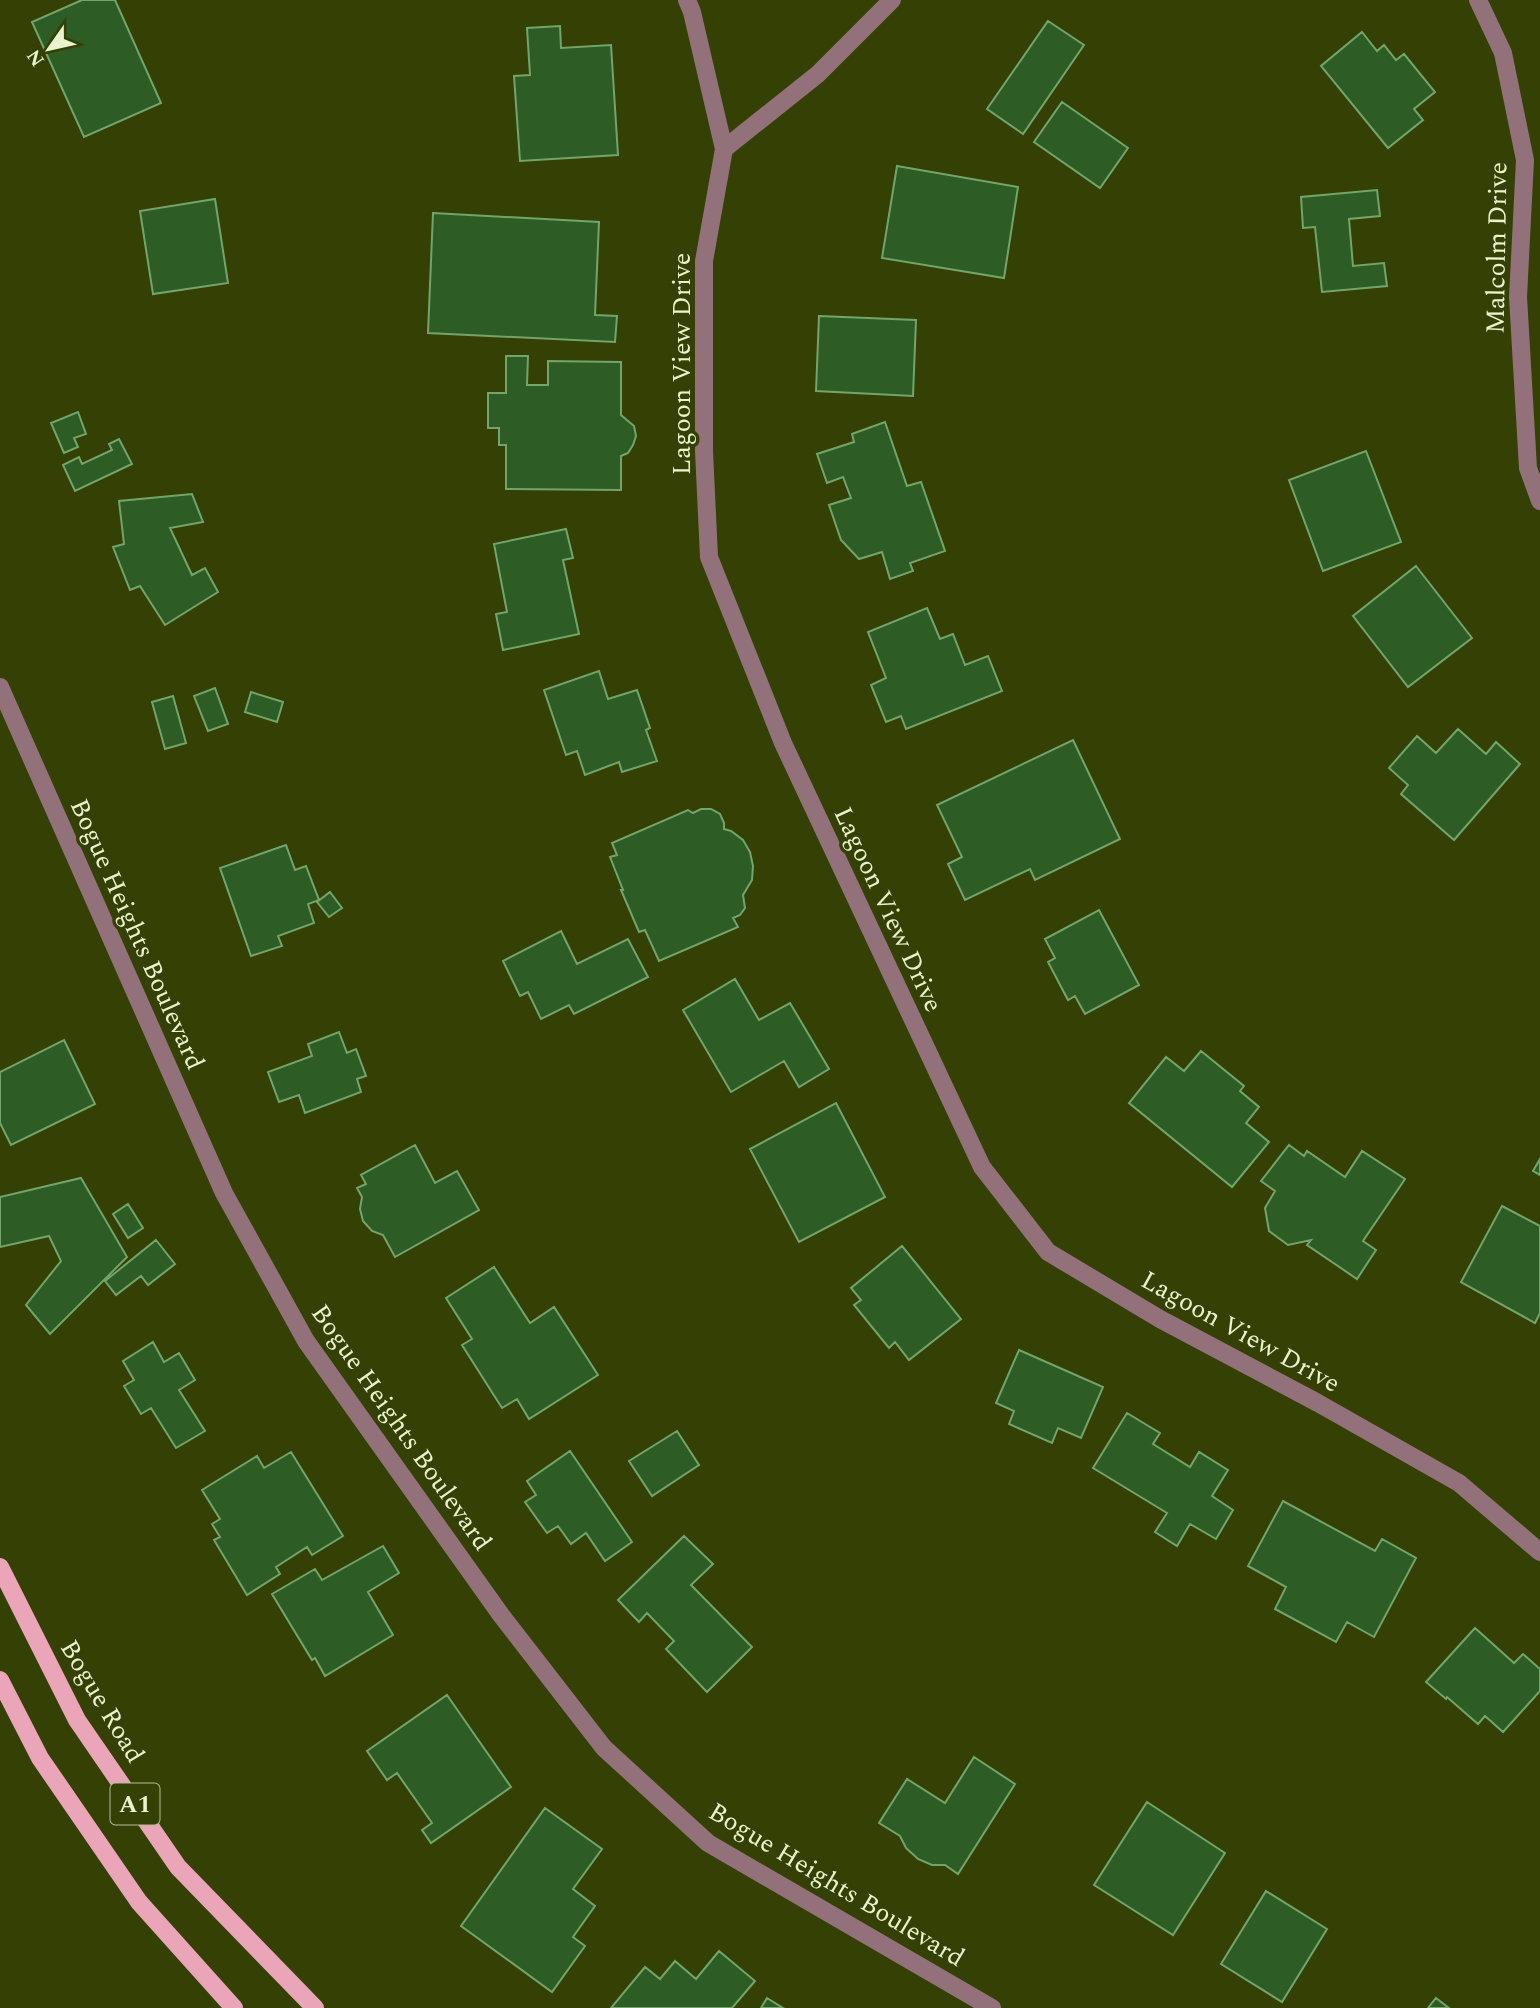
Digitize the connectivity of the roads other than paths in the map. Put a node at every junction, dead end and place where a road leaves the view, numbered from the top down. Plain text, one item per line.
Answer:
1 (687, 0) edge
2 (892, 0) edge
3 (1478, 0) edge
4 (724, 149) junction
5 (1540, 501) edge
6 (0, 687) edge
7 (1540, 1552) edge
8 (0, 1567) edge
9 (0, 1680) edge
10 (234, 2008) edge
11 (315, 2008) edge
12 (992, 2008) edge

1 - 4 street, Lagoon View Drive
2 - 4 street
3 - 5 street, Malcolm Drive
4 - 7 street, Lagoon View Drive
6 - 12 street, Bogue Heights Boulevard
8 - 11 main road, Bogue Road / A1
9 - 10 main road, A1

